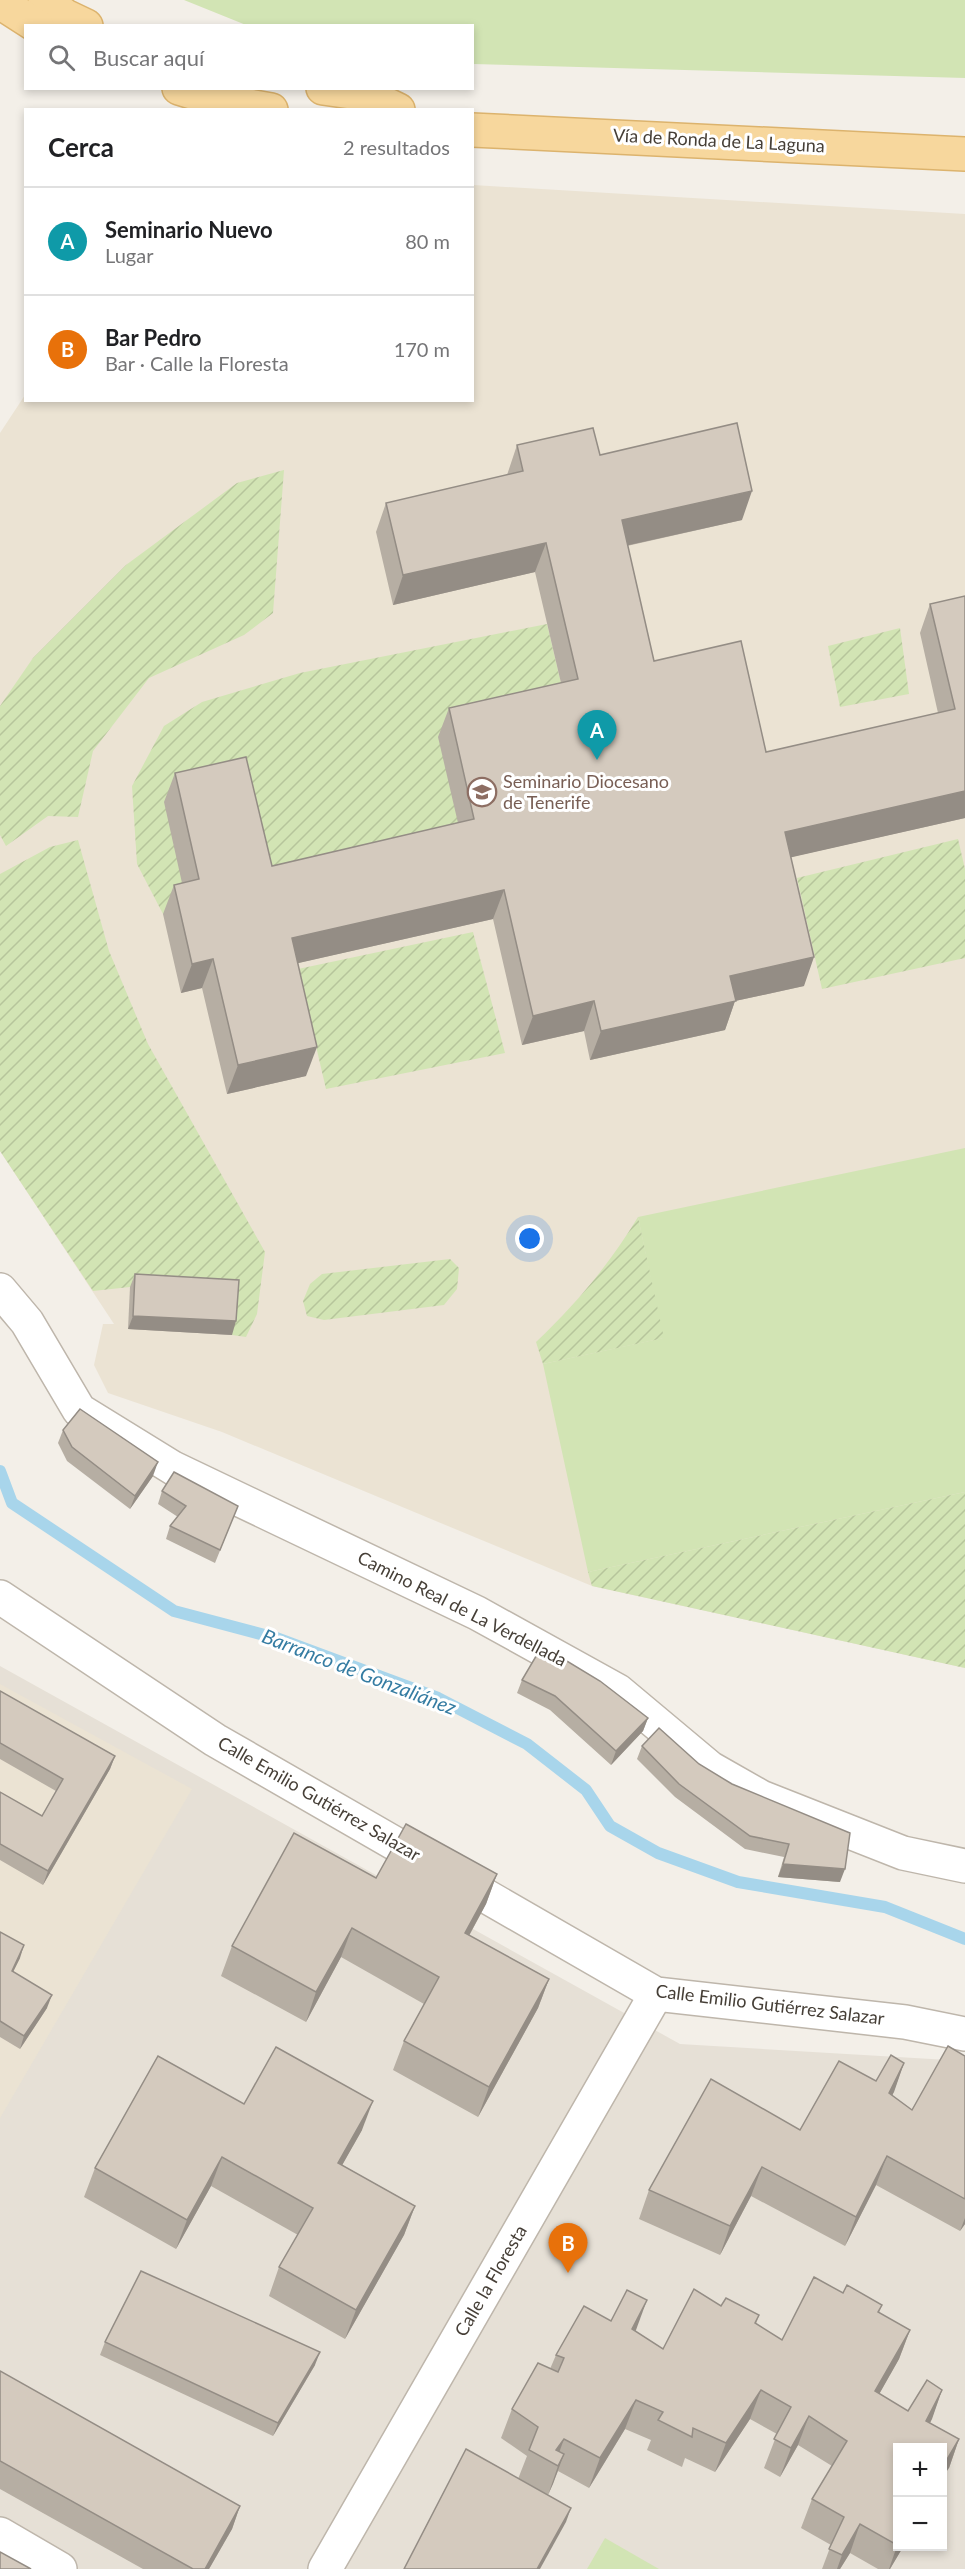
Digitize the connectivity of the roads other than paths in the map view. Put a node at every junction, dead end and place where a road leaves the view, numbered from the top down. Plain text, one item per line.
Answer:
1 (45, 0) edge
2 (0, 2) edge
3 (34, 24) edge
4 (82, 24) edge
5 (186, 90) edge
6 (336, 90) edge
7 (261, 108) edge
8 (394, 108) edge
9 (474, 130) edge
10 (965, 154) edge
11 (0, 1290) edge
12 (13, 1318) edge
13 (0, 1597) edge
14 (965, 1866) edge
15 (656, 1994) junction
16 (965, 2034) edge
17 (0, 2534) edge
18 (60, 2569) edge
19 (325, 2569) edge

1 - 4 main road
2 - 3 main road
5 - 7 main road
6 - 8 main road
9 - 10 main road, Vía de Ronda de La Laguna
11 - 12 street, Camino Real de La Verdellada
12 - 14 street, Camino Real de La Verdellada
13 - 15 street, Calle Emilio Gutiérrez Salazar
15 - 16 street, Calle Emilio Gutiérrez Salazar
15 - 19 street, Calle la Floresta
17 - 18 street

